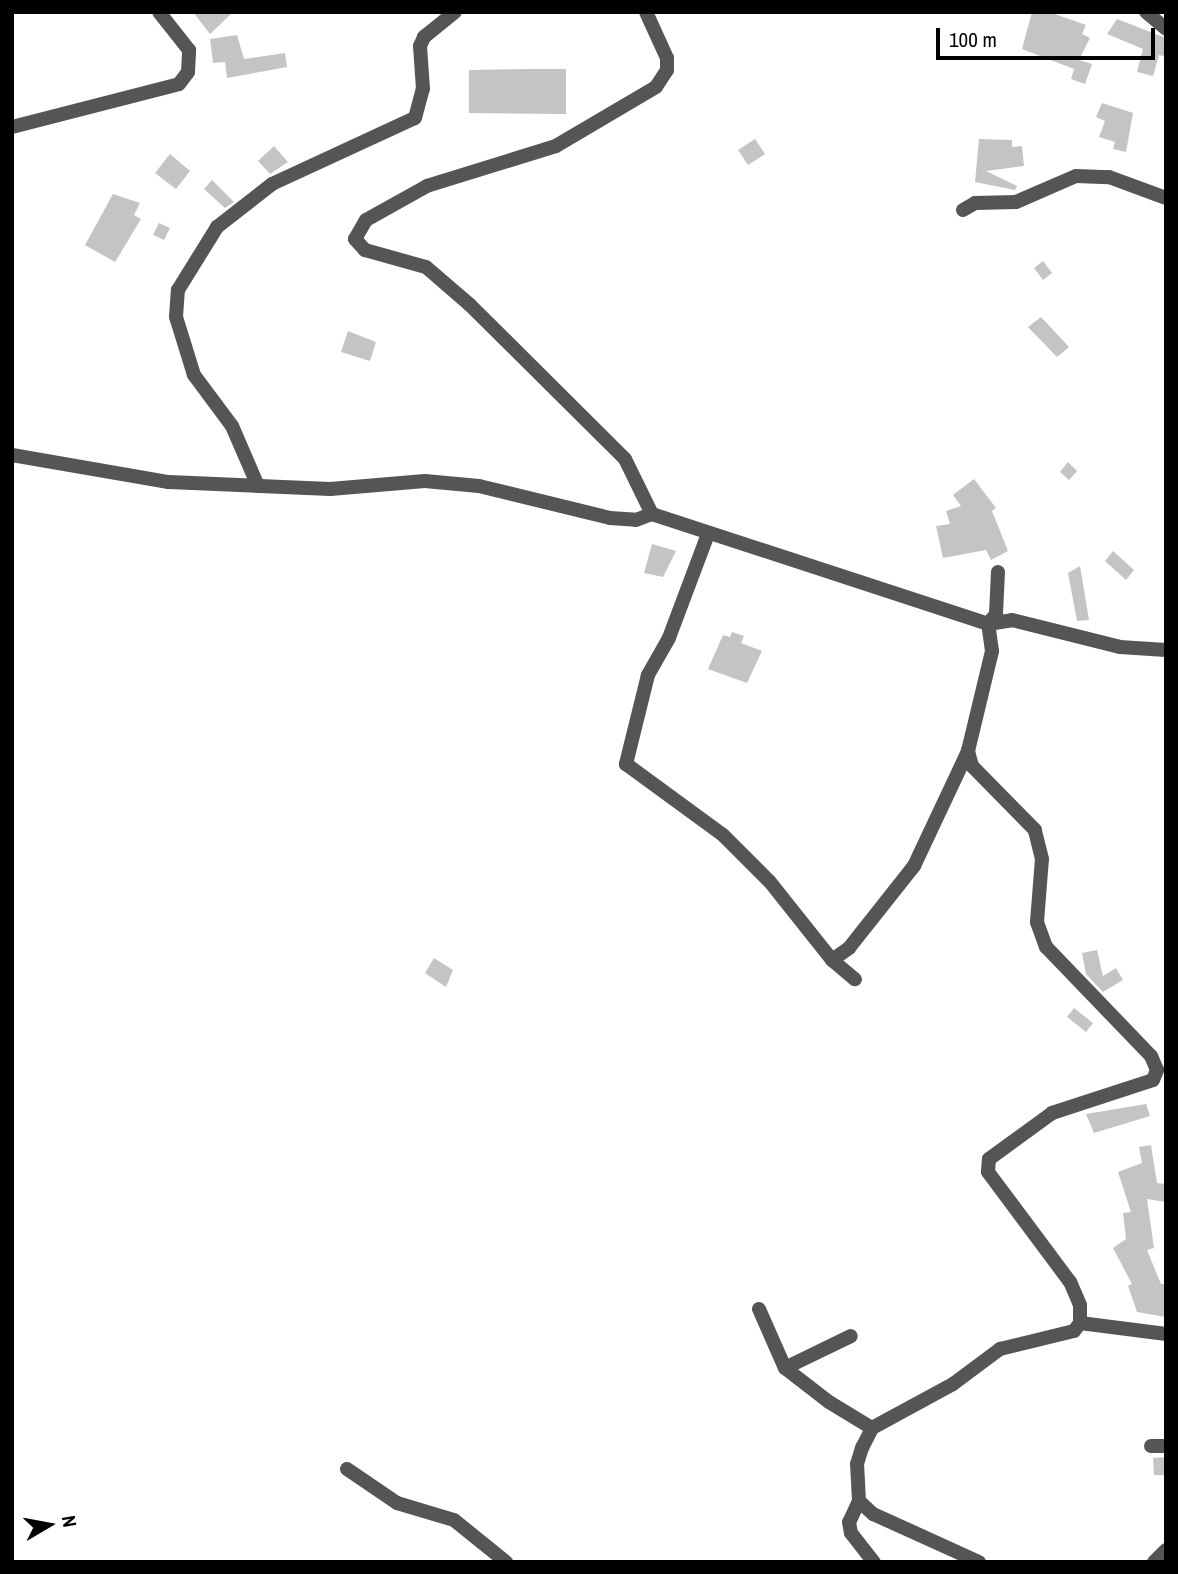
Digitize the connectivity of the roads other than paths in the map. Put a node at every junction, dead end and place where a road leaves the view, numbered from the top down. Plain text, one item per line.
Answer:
1 (159, 12) edge
2 (456, 12) edge
3 (646, 12) edge
4 (1146, 12) edge
5 (1166, 29) edge
6 (12, 127) edge
7 (1166, 198) edge
8 (963, 210) dead end
9 (12, 455) edge
10 (258, 486) junction
11 (652, 514) junction
12 (708, 534) junction
13 (998, 572) dead end
14 (988, 624) junction
15 (1166, 650) edge
16 (968, 751) junction
17 (832, 960) junction
18 (855, 979) dead end
19 (1161, 1066) edge
20 (759, 1309) dead end
21 (1080, 1323) junction
22 (1166, 1334) edge
23 (851, 1336) dead end
24 (785, 1368) junction
25 (872, 1428) junction
26 (347, 1469) dead end
27 (859, 1501) junction
28 (1166, 1550) edge
29 (506, 1562) edge
30 (873, 1562) edge
31 (979, 1562) edge
32 (1154, 1562) edge

1 - 6 street
2 - 10 street
3 - 11 street
4 - 5 street
7 - 8 street
9 - 10 street
10 - 11 street
11 - 12 street
12 - 14 street
12 - 17 street
13 - 14 street
14 - 15 street
14 - 16 street
16 - 17 street
16 - 19 street
17 - 18 street
19 - 21 street
20 - 24 street
21 - 22 street
21 - 25 street
23 - 24 street
24 - 25 street
25 - 27 street
26 - 29 street
27 - 30 street
27 - 31 street
28 - 32 street

